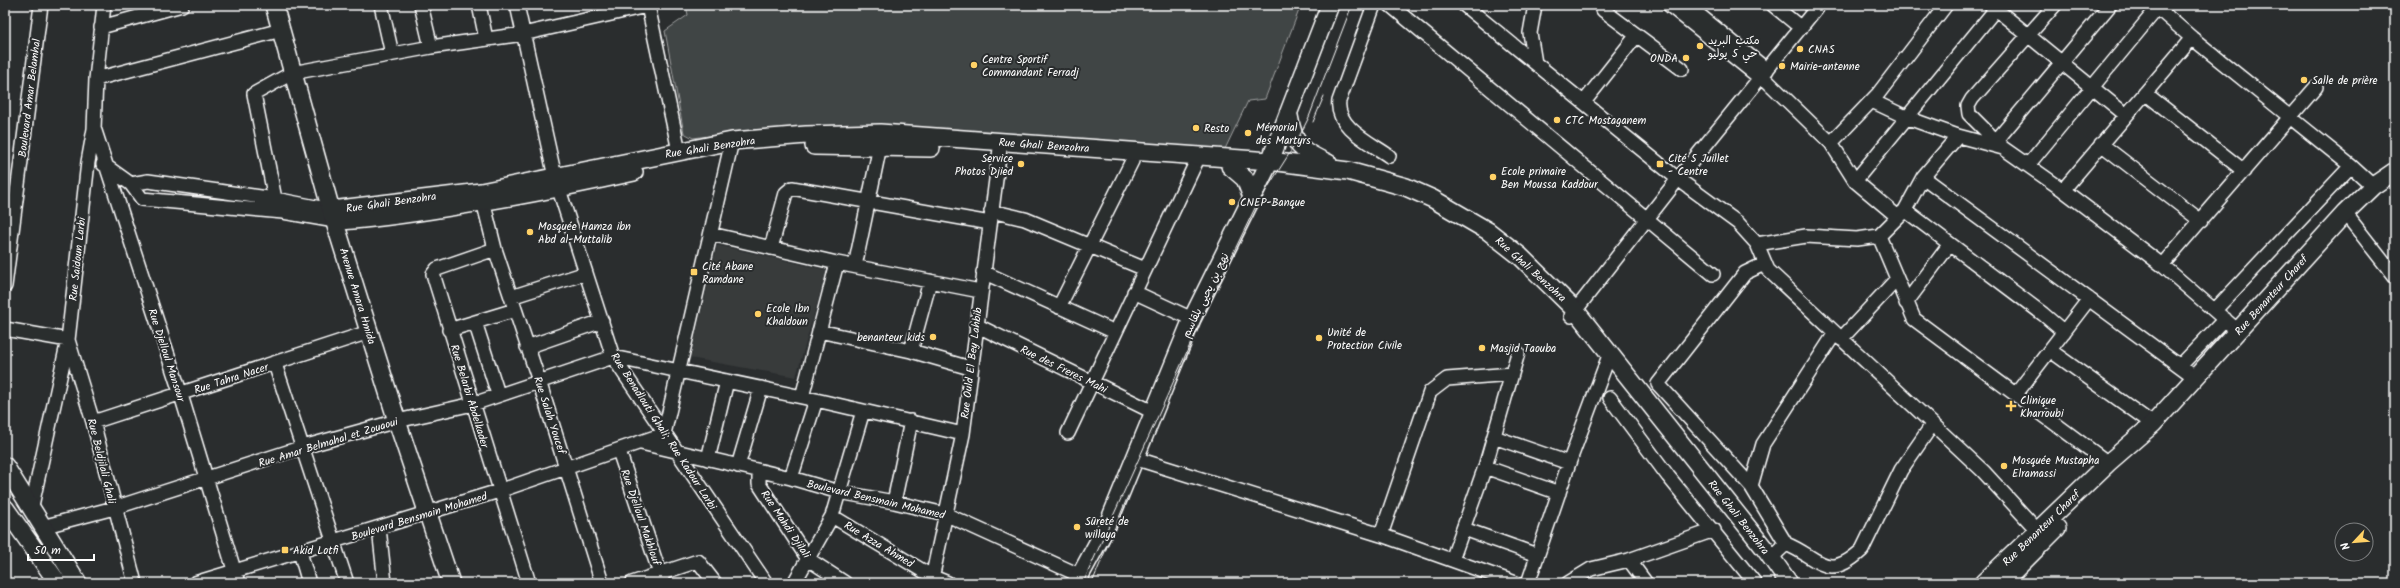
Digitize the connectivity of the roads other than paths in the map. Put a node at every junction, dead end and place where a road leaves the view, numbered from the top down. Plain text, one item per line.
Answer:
1 (41, 5) edge
2 (104, 5) edge
3 (182, 5) edge
4 (274, 5) edge
5 (381, 5) edge
6 (422, 5) edge
7 (479, 5) edge
8 (517, 5) edge
9 (650, 5) edge
10 (1330, 5) edge
11 (1374, 5) edge
12 (1390, 5) edge
13 (1464, 5) edge
14 (1535, 5) edge
15 (1669, 5) edge
16 (1686, 5) edge
17 (1773, 5) edge
18 (1819, 5) edge
19 (1946, 5) edge
20 (2055, 5) edge
21 (2110, 5) edge
22 (1995, 6) edge
23 (2157, 6) edge
24 (1603, 10) dead end
25 (101, 27) junction
26 (1801, 28) junction
27 (281, 30) junction
28 (523, 34) junction
29 (1637, 35) junction
30 (2029, 37) junction
31 (2192, 38) junction
32 (486, 39) junction
33 (431, 47) junction
34 (392, 54) junction
35 (2061, 62) junction
36 (1535, 63) junction
37 (1682, 69) dead end
38 (292, 73) junction
39 (1763, 75) junction
40 (96, 79) junction
41 (2316, 87) dead end
42 (2092, 88) junction
43 (2145, 93) junction
44 (1872, 100) junction
45 (1584, 102) junction
46 (2126, 115) junction
47 (1289, 116) junction
48 (2290, 117) junction
49 (1908, 118) junction
50 (94, 129) junction
51 (1958, 136) junction
52 (1831, 143) junction
53 (1999, 144) junction
54 (2101, 144) junction
55 (732, 145) junction
56 (880, 146) junction
57 (1000, 146) junction
58 (679, 151) junction
59 (1389, 156) dead end
60 (1197, 160) junction
61 (88, 162) junction
62 (1132, 162) junction
63 (1268, 165) junction
64 (2028, 165) junction
65 (106, 166) junction
66 (1230, 166) junction
67 (2351, 166) junction
68 (1348, 171) junction
69 (2244, 171) junction
70 (2395, 171) edge
71 (1922, 177) junction
72 (1678, 179) junction
73 (1855, 181) junction
74 (557, 183) junction
75 (131, 184) junction
76 (2373, 186) junction
77 (2062, 190) junction
78 (482, 197) junction
79 (1252, 197) junction
80 (275, 198) junction
81 (868, 200) junction
82 (1901, 213) junction
83 (2346, 213) junction
84 (333, 216) junction
85 (990, 217) junction
86 (1647, 220) junction
87 (2201, 220) junction
88 (711, 234) junction
89 (1879, 236) junction
90 (1757, 244) junction
91 (1950, 244) junction
92 (1089, 247) junction
93 (771, 248) junction
94 (495, 249) junction
95 (837, 263) junction
96 (1764, 264) junction
97 (2162, 265) junction
98 (855, 266) junction
99 (1145, 270) junction
100 (983, 272) junction
101 (586, 273) junction
102 (1713, 274) dead end
103 (2395, 277) edge
104 (1897, 279) junction
105 (930, 281) junction
106 (5, 286) edge
107 (980, 291) junction
108 (1134, 292) junction
109 (511, 297) junction
110 (2090, 299) junction
111 (1906, 302) junction
112 (1059, 307) junction
113 (515, 310) junction
114 (2215, 310) junction
115 (1573, 313) junction
116 (1192, 319) junction
117 (2225, 319) junction
118 (602, 321) junction
119 (475, 322) junction
120 (976, 325) junction
121 (5, 329) edge
122 (449, 330) junction
123 (819, 331) junction
124 (2238, 331) junction
125 (369, 332) junction
126 (1115, 332) junction
127 (2064, 332) junction
128 (1838, 336) junction
129 (68, 340) junction
130 (528, 347) junction
131 (911, 350) junction
132 (2051, 351) junction
133 (1518, 352) dead end
134 (613, 357) junction
135 (1608, 357) junction
136 (275, 364) junction
137 (2180, 366) junction
138 (970, 368) junction
139 (680, 370) junction
140 (1512, 374) junction
141 (2196, 378) junction
142 (539, 381) junction
143 (726, 381) junction
144 (1092, 382) junction
145 (761, 388) junction
146 (498, 394) junction
147 (2016, 394) junction
148 (181, 395) junction
149 (802, 397) junction
150 (1610, 398) dead end
151 (816, 400) junction
152 (473, 404) junction
153 (863, 411) junction
154 (1153, 412) junction
155 (397, 421) junction
156 (911, 421) junction
157 (93, 422) junction
158 (2153, 424) junction
159 (1932, 425) junction
160 (1068, 433) dead end
161 (664, 434) junction
162 (963, 434) junction
163 (1494, 437) junction
164 (641, 443) junction
165 (303, 447) junction
166 (619, 451) junction
167 (676, 451) junction
168 (1134, 458) junction
169 (708, 459) junction
170 (1569, 463) junction
171 (2108, 463) junction
172 (5, 466) edge
173 (738, 466) junction
174 (566, 467) junction
175 (1485, 467) junction
176 (759, 471) junction
177 (791, 478) junction
178 (206, 480) junction
179 (1751, 486) junction
180 (499, 491) junction
181 (839, 492) junction
182 (1558, 493) junction
183 (894, 502) junction
184 (5, 508) edge
185 (114, 508) junction
186 (31, 510) junction
187 (428, 512) junction
188 (945, 514) junction
189 (832, 516) junction
190 (42, 527) junction
191 (379, 528) junction
192 (1464, 528) junction
193 (1714, 530) junction
194 (2038, 531) junction
195 (1381, 535) junction
196 (335, 541) junction
197 (1786, 544) junction
198 (300, 552) junction
199 (1537, 555) junction
200 (1771, 558) junction
201 (808, 559) junction
202 (1452, 560) junction
203 (1628, 560) junction
204 (236, 578) edge
205 (662, 578) edge
206 (1077, 579) edge
207 (932, 580) edge
208 (382, 582) edge
209 (1572, 582) edge
210 (58, 583) edge
211 (78, 583) edge
212 (135, 583) edge
213 (195, 583) edge
214 (309, 583) edge
215 (347, 583) edge
216 (451, 583) edge
217 (529, 583) edge
218 (602, 583) edge
219 (632, 583) edge
220 (715, 583) edge
221 (766, 583) edge
222 (794, 583) edge
223 (845, 583) edge
224 (948, 583) edge
225 (1516, 583) edge
226 (1528, 583) edge
227 (1646, 583) edge
228 (1755, 583) edge
229 (1777, 583) edge
230 (1789, 583) edge
231 (1983, 583) edge
232 (2002, 583) edge

1 - 106 street, Boulevard Amar Belamhal
2 - 25 street, Rue Saidoun Larbi
3 - 25 street
4 - 27 main road, Avenue Amara Hmida
5 - 34 street
6 - 33 street
7 - 32 street
8 - 28 street, Rue Benadlouti Ghali; Rue Kadour Larbi
9 - 28 street
9 - 58 street
10 - 47 main road, نهج بن يحيى بلقاسم
11 - 59 street
12 - 86 street
13 - 36 street
14 - 36 street
15 - 39 street
16 - 39 street
17 - 26 street
18 - 26 street
19 - 44 street
20 - 30 street
21 - 35 street
22 - 30 street
22 - 49 street
23 - 31 street
23 - 42 street
24 - 29 street
25 - 40 street, Rue Saidoun Larbi
26 - 39 street
27 - 38 main road, Avenue Amara Hmida
27 - 40 street
28 - 32 street
28 - 74 street, Rue Benadlouti Ghali; Rue Kadour Larbi
29 - 37 street
29 - 45 street
30 - 35 street
30 - 53 street
31 - 43 street
31 - 48 street
32 - 33 street
33 - 34 street
34 - 38 street
35 - 42 street
35 - 53 street
36 - 45 street
38 - 80 street
38 - 84 main road, Avenue Amara Hmida
39 - 52 street
39 - 72 street
40 - 50 street, Rue Saidoun Larbi
41 - 48 street
42 - 46 street
42 - 64 street
43 - 46 street
43 - 69 street
44 - 49 street
44 - 52 street
45 - 72 street
46 - 54 street
47 - 63 main road, نهج بن يحيى بلقاسم
47 - 68 main road
48 - 67 street
48 - 69 street
49 - 51 street
49 - 73 street
50 - 61 street, Rue Saidoun Larbi
50 - 65 street, Rue Djelloul Mansour
51 - 53 street
51 - 71 street
52 - 73 street
53 - 64 street
54 - 77 street
54 - 87 street
55 - 56 main road, Rue Ghali Benzohra
55 - 57 main road, Rue Ghali Benzohra
55 - 58 main road, Rue Ghali Benzohra
55 - 74 main road, Rue Ghali Benzohra
55 - 88 street
56 - 57 main road, Rue Ghali Benzohra
56 - 81 street
57 - 60 main road, Rue Ghali Benzohra
57 - 62 main road, Rue Ghali Benzohra
57 - 85 street, Rue Ould El Bey Lahbib
58 - 74 main road, Rue Ghali Benzohra
60 - 62 main road, Rue Ghali Benzohra
60 - 63 main road, Rue Ghali Benzohra
60 - 66 main road, Rue Ghali Benzohra
60 - 99 street
61 - 65 street
61 - 129 street, Rue Saidoun Larbi
62 - 92 street
63 - 66 main road, Rue Ghali Benzohra
63 - 68 main road, Rue Ghali Benzohra
63 - 79 main road, نهج بن يحيى بلقاسم
63 - 115 main road, Rue Ghali Benzohra
64 - 77 street
65 - 75 street, Rue Ghali Benzohra
65 - 148 street, Rue Djelloul Mansour
66 - 79 main road
67 - 76 street
67 - 114 street
68 - 115 main road, Rue Ghali Benzohra
69 - 87 street
70 - 76 main road, Rue Benanteur Charef
71 - 82 street
71 - 110 street
72 - 86 street
72 - 90 street
73 - 82 street
74 - 78 main road, Rue Ghali Benzohra
74 - 101 street, Rue Benadlouti Ghali; Rue Kadour Larbi
75 - 80 street, Rue Ghali Benzohra
75 - 84 street, Rue Ghali Benzohra
76 - 83 main road, Rue Benanteur Charef
77 - 97 street
78 - 84 main road, Rue Ghali Benzohra
78 - 94 street, Rue Salah Youcef
79 - 116 main road, نهج بن يحيى بلقاسم
80 - 84 street, Rue Ghali Benzohra
81 - 85 street
81 - 93 street
81 - 98 street
82 - 89 street
82 - 91 street
83 - 103 street
83 - 124 main road, Rue Benanteur Charef
84 - 125 main road, Avenue Amara Hmida
85 - 92 street
85 - 100 street, Rue Ould El Bey Lahbib
86 - 102 street
86 - 115 street
87 - 97 street
88 - 93 street
88 - 139 street
89 - 90 street
89 - 104 street
90 - 96 street
91 - 111 street
91 - 127 street
92 - 99 street
92 - 112 street
93 - 95 street
94 - 109 street, Rue Salah Youcef
94 - 122 street, Rue Belarbi Abdelkader
95 - 98 street
95 - 123 street
96 - 128 street
96 - 179 street
97 - 114 street
98 - 105 street
99 - 108 street
100 - 107 street, Rue Ould El Bey Lahbib
100 - 112 street
101 - 109 street
101 - 118 street, Rue Benadlouti Ghali; Rue Kadour Larbi
104 - 111 street
104 - 128 street
105 - 107 street
105 - 131 street
107 - 120 street, Rue Ould El Bey Lahbib
108 - 116 street
108 - 126 street
109 - 113 street, Rue Salah Youcef
110 - 127 street
110 - 137 street
111 - 147 street
112 - 126 street
113 - 119 street
113 - 130 street, Rue Salah Youcef
114 - 117 street
115 - 135 main road, Rue Ghali Benzohra
116 - 154 main road, نهج بن يحيى بلقاسم
117 - 124 street
117 - 137 street
118 - 130 street
118 - 134 street, Rue Benadlouti Ghali; Rue Kadour Larbi
119 - 122 street
119 - 146 street
120 - 138 street, Rue Ould El Bey Lahbib
120 - 144 street, Rue des Freres Mahi
121 - 129 street
122 - 152 street, Rue Belarbi Abdelkader
123 - 131 street
123 - 149 street
124 - 141 main road, Rue Benanteur Charef
125 - 136 street, Rue Tahra Nacer
125 - 155 main road, Avenue Amara Hmida
126 - 144 street
127 - 132 street
128 - 159 street
128 - 179 street
129 - 157 street, Rue Beldjilali Ghali
129 - 186 street, Rue Saidoun Larbi
130 - 142 street, Rue Salah Youcef
131 - 138 street
132 - 147 street
132 - 158 street
133 - 140 street
134 - 139 street
134 - 142 street, Rue Amar Belmahal et Zouaoui
134 - 161 street, Rue Benadlouti Ghali; Rue Kadour Larbi
135 - 170 street
135 - 200 main road, Rue Ghali Benzohra
135 - 229 main road, Rue Ghali Benzohra
136 - 148 street, Rue Tahra Nacer
136 - 165 street
137 - 141 street
138 - 162 street, Rue Ould El Bey Lahbib
139 - 143 street
139 - 161 street
140 - 163 street
140 - 195 street
141 - 158 main road, Rue Benanteur Charef
142 - 146 street, Rue Amar Belmahal et Zouaoui
142 - 174 street, Rue Salah Youcef
143 - 145 street
143 - 169 street
144 - 154 street, Rue des Freres Mahi
144 - 160 street
145 - 149 street
145 - 173 street
146 - 152 street, Rue Amar Belmahal et Zouaoui
147 - 171 street
148 - 157 street, Rue Tahra Nacer
148 - 178 street, Rue Djelloul Mansour
149 - 151 street
150 - 193 street
151 - 153 street
151 - 177 street
152 - 155 street, Rue Amar Belmahal et Zouaoui
152 - 180 street, Rue Belarbi Abdelkader
153 - 156 street
153 - 181 street
154 - 168 main road, نهج بن يحيى بلقاسم
155 - 165 street, Rue Amar Belmahal et Zouaoui
155 - 187 main road, Avenue Amara Hmida
156 - 162 street
156 - 183 street
157 - 185 street, Rue Beldjilali Ghali
158 - 171 main road, Rue Benanteur Charef
158 - 232 main road, Rue Benanteur Charef
159 - 194 street
159 - 197 street
161 - 164 street, Boulevard Bensmain Mohamed
161 - 167 street, Rue Benadlouti Ghali; Rue Kadour Larbi
162 - 188 street, Rue Ould El Bey Lahbib
163 - 170 street
163 - 175 street
164 - 166 street, Boulevard Bensmain Mohamed
164 - 167 street, Boulevard Bensmain Mohamed
165 - 178 street, Rue Amar Belmahal et Zouaoui
165 - 196 street
166 - 174 street, Boulevard Bensmain Mohamed
166 - 205 street, Rue Djelloul Makhlouf
167 - 169 street, Boulevard Bensmain Mohamed
167 - 221 street, Rue Benadlouti Ghali; Rue Kadour Larbi
168 - 195 street
168 - 206 main road, نهج بن يحيى بلقاسم
169 - 173 street, Boulevard Bensmain Mohamed
170 - 182 street
171 - 194 main road, Rue Benanteur Charef
172 - 186 main road
173 - 176 street, Boulevard Bensmain Mohamed
174 - 180 street, Boulevard Bensmain Mohamed
174 - 218 street, Rue Salah Youcef
175 - 182 street
175 - 192 street
176 - 177 street, Boulevard Bensmain Mohamed
176 - 201 street, Rue Mahdi Djilali
177 - 181 street, Boulevard Bensmain Mohamed
178 - 185 street, Rue Amar Belmahal et Zouaoui
178 - 204 street, Rue Djelloul Mansour
179 - 197 street
180 - 187 street, Boulevard Bensmain Mohamed
180 - 217 street, Rue Belarbi Abdelkader
181 - 183 street, Boulevard Bensmain Mohamed
181 - 189 street
182 - 199 street
183 - 188 street, Boulevard Bensmain Mohamed
184 - 210 main road
185 - 190 street, Rue Amar Belmahal et Zouaoui
185 - 212 street, Rue Beldjilali Ghali
186 - 190 main road
187 - 191 street, Boulevard Bensmain Mohamed
187 - 216 main road, Avenue Amara Hmida
188 - 206 street, Boulevard Bensmain Mohamed
188 - 207 street, Rue Ould El Bey Lahbib
189 - 201 street
189 - 207 street, Rue Azza Ahmed
190 - 211 main road
191 - 196 street, Boulevard Bensmain Mohamed
191 - 208 street
192 - 199 street
192 - 202 street
193 - 203 street
193 - 228 street
194 - 231 main road, Rue Benanteur Charef
195 - 202 street
196 - 198 street, Boulevard Bensmain Mohamed
196 - 215 street
197 - 200 street
198 - 204 street, Boulevard Bensmain Mohamed
198 - 214 street
199 - 226 street
200 - 230 main road, Rue Ghali Benzohra
201 - 222 street
201 - 223 street, Rue Mahdi Djilali
202 - 225 street
203 - 209 street
203 - 227 street
204 - 213 street, Boulevard Bensmain Mohamed
205 - 219 street
205 - 220 street
207 - 224 street, Rue Azza Ahmed

